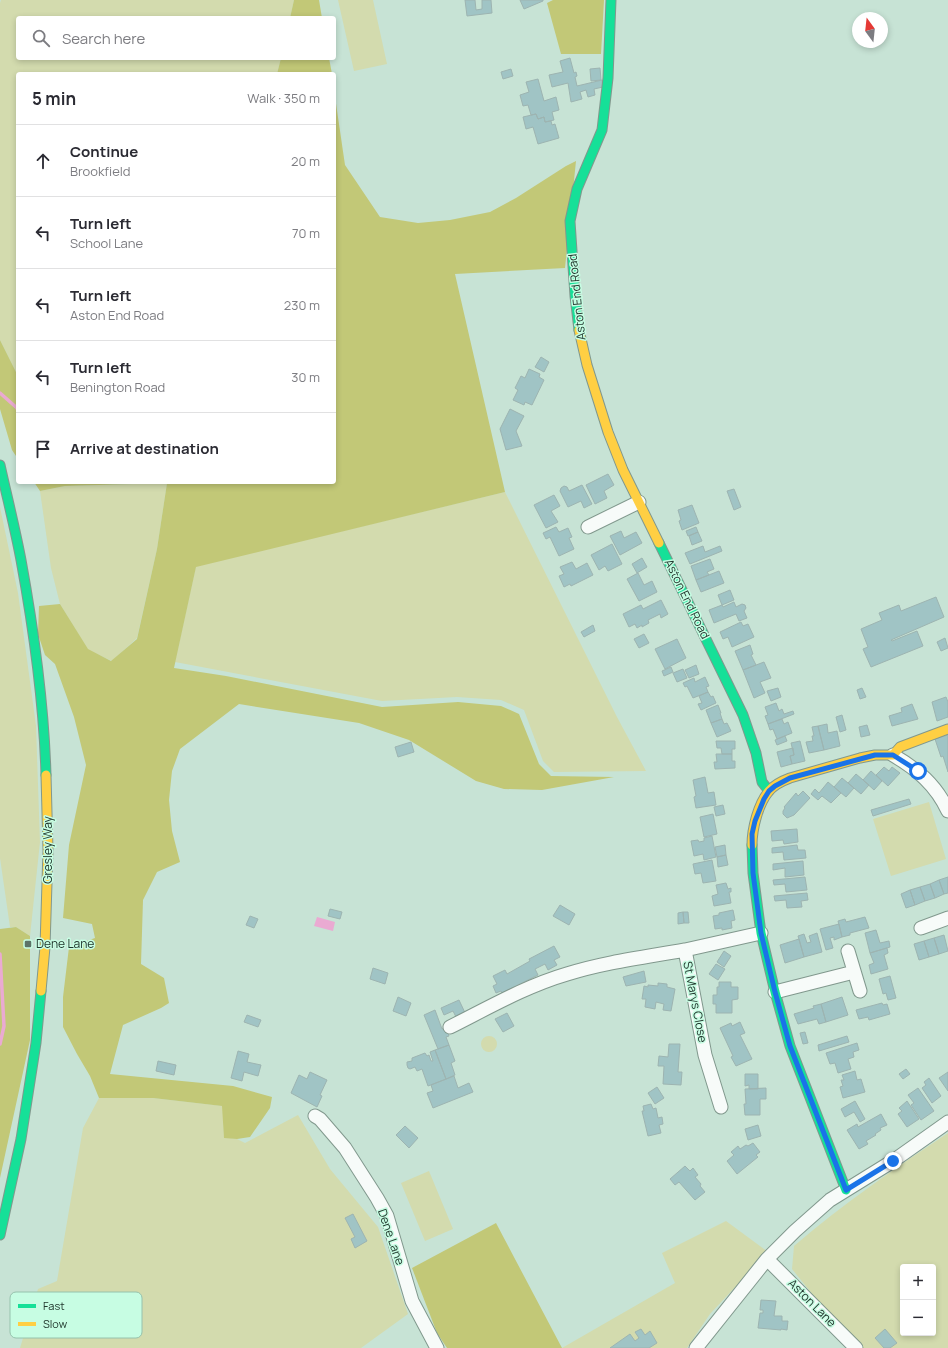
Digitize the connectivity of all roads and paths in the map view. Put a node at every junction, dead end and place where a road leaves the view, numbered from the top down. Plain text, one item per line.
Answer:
1 (611, 0) edge
2 (0, 465) edge
3 (639, 502) junction
4 (588, 527) dead end
5 (948, 729) edge
6 (893, 755) junction
7 (769, 791) junction
8 (948, 811) edge
9 (948, 918) edge
10 (920, 928) dead end
11 (761, 933) junction
12 (685, 950) junction
13 (848, 951) dead end
14 (854, 972) junction
15 (860, 990) dead end
16 (775, 992) junction
17 (450, 1027) dead end
18 (721, 1107) dead end
19 (315, 1116) dead end
20 (948, 1122) edge
21 (846, 1190) junction
22 (0, 1235) edge
23 (767, 1259) junction
24 (437, 1348) edge
25 (696, 1348) edge
26 (856, 1348) edge

1 - 3 street, Aston End Road
2 - 22 street, Gresley Way
3 - 4 street
3 - 7 street, Aston End Road
5 - 6 street
6 - 7 street
6 - 8 street
7 - 11 street
9 - 10 street
11 - 12 street, St Marys Close
11 - 16 street
12 - 17 street
12 - 18 street, St Marys Close
13 - 14 street
14 - 15 street
14 - 16 street
16 - 21 street
19 - 24 street, Dene Lane
20 - 21 street
21 - 23 street
23 - 25 street
23 - 26 street, Aston Lane

